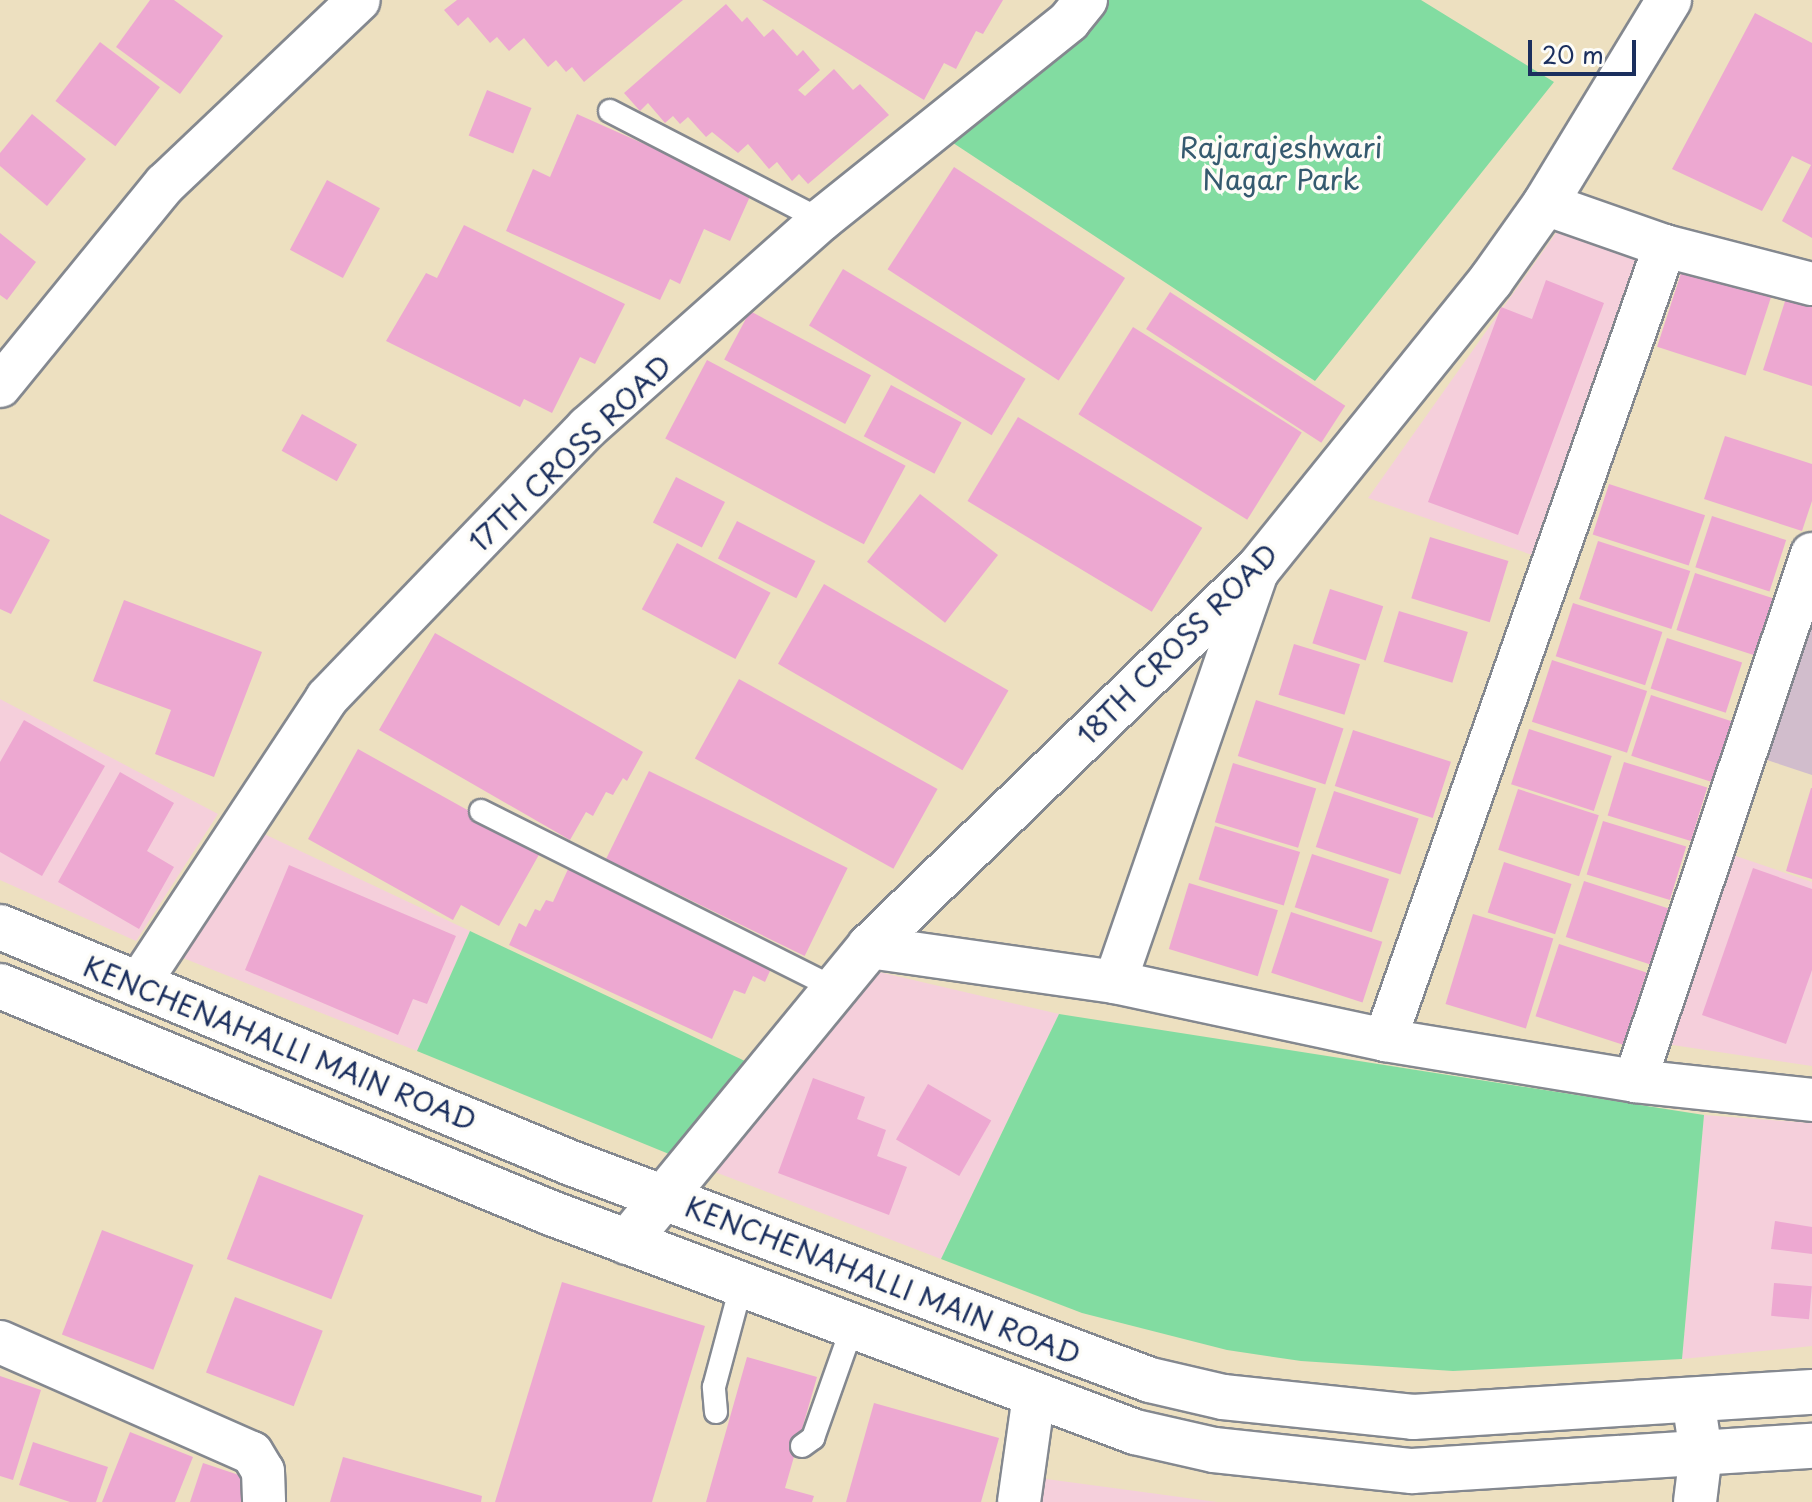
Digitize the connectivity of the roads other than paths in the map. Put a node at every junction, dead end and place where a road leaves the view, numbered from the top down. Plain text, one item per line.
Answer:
1 (359, 0) edge
2 (1086, 0) edge
3 (1669, 0) edge
4 (610, 111) dead end
5 (1545, 204) junction
6 (821, 220) junction
7 (1665, 246) junction
8 (1812, 284) edge
9 (0, 386) edge
10 (1812, 554) edge
11 (1258, 569) junction
12 (481, 811) dead end
13 (0, 927) edge
14 (869, 947) junction
15 (1115, 982) junction
16 (138, 985) junction
17 (0, 986) edge
18 (835, 988) junction
19 (1385, 1040) junction
20 (1635, 1081) junction
21 (1812, 1100) edge
22 (661, 1197) junction
23 (627, 1242) junction
24 (741, 1286) junction
25 (852, 1328) junction
26 (0, 1342) edge
27 (1812, 1392) edge
28 (1034, 1395) junction
29 (1693, 1399) junction
30 (716, 1412) dead end
31 (802, 1446) dead end
32 (1812, 1446) edge
33 (1701, 1453) junction
34 (264, 1502) edge
35 (1019, 1502) edge
36 (1695, 1502) edge

1 - 9 street
2 - 6 street, 17TH CROSS ROAD
3 - 5 main road, 18TH CROSS ROAD
4 - 6 lane
5 - 7 street
5 - 11 main road, 18TH CROSS ROAD
6 - 16 street, 17TH CROSS ROAD
7 - 8 street
7 - 19 street
10 - 20 street
11 - 14 main road, 18TH CROSS ROAD
11 - 15 street
12 - 18 lane
13 - 16 main road, KENCHENAHALLI MAIN ROAD
14 - 15 street
14 - 18 main road, 18TH CROSS ROAD
15 - 19 street
16 - 22 main road, KENCHENAHALLI MAIN ROAD
17 - 23 main road, KENCHENAHALLI MAIN ROAD
18 - 22 main road, 18TH CROSS ROAD
19 - 20 street
20 - 21 street
22 - 23 main road, 18TH CROSS ROAD
22 - 29 main road, KENCHENAHALLI MAIN ROAD
23 - 24 main road, KENCHENAHALLI MAIN ROAD
24 - 25 main road, KENCHENAHALLI MAIN ROAD
24 - 30 lane
25 - 28 main road, KENCHENAHALLI MAIN ROAD
25 - 31 lane
26 - 34 street
27 - 29 main road, KENCHENAHALLI MAIN ROAD
28 - 33 main road, KENCHENAHALLI MAIN ROAD
28 - 35 street
29 - 33 street
32 - 33 main road, KENCHENAHALLI MAIN ROAD
33 - 36 street

